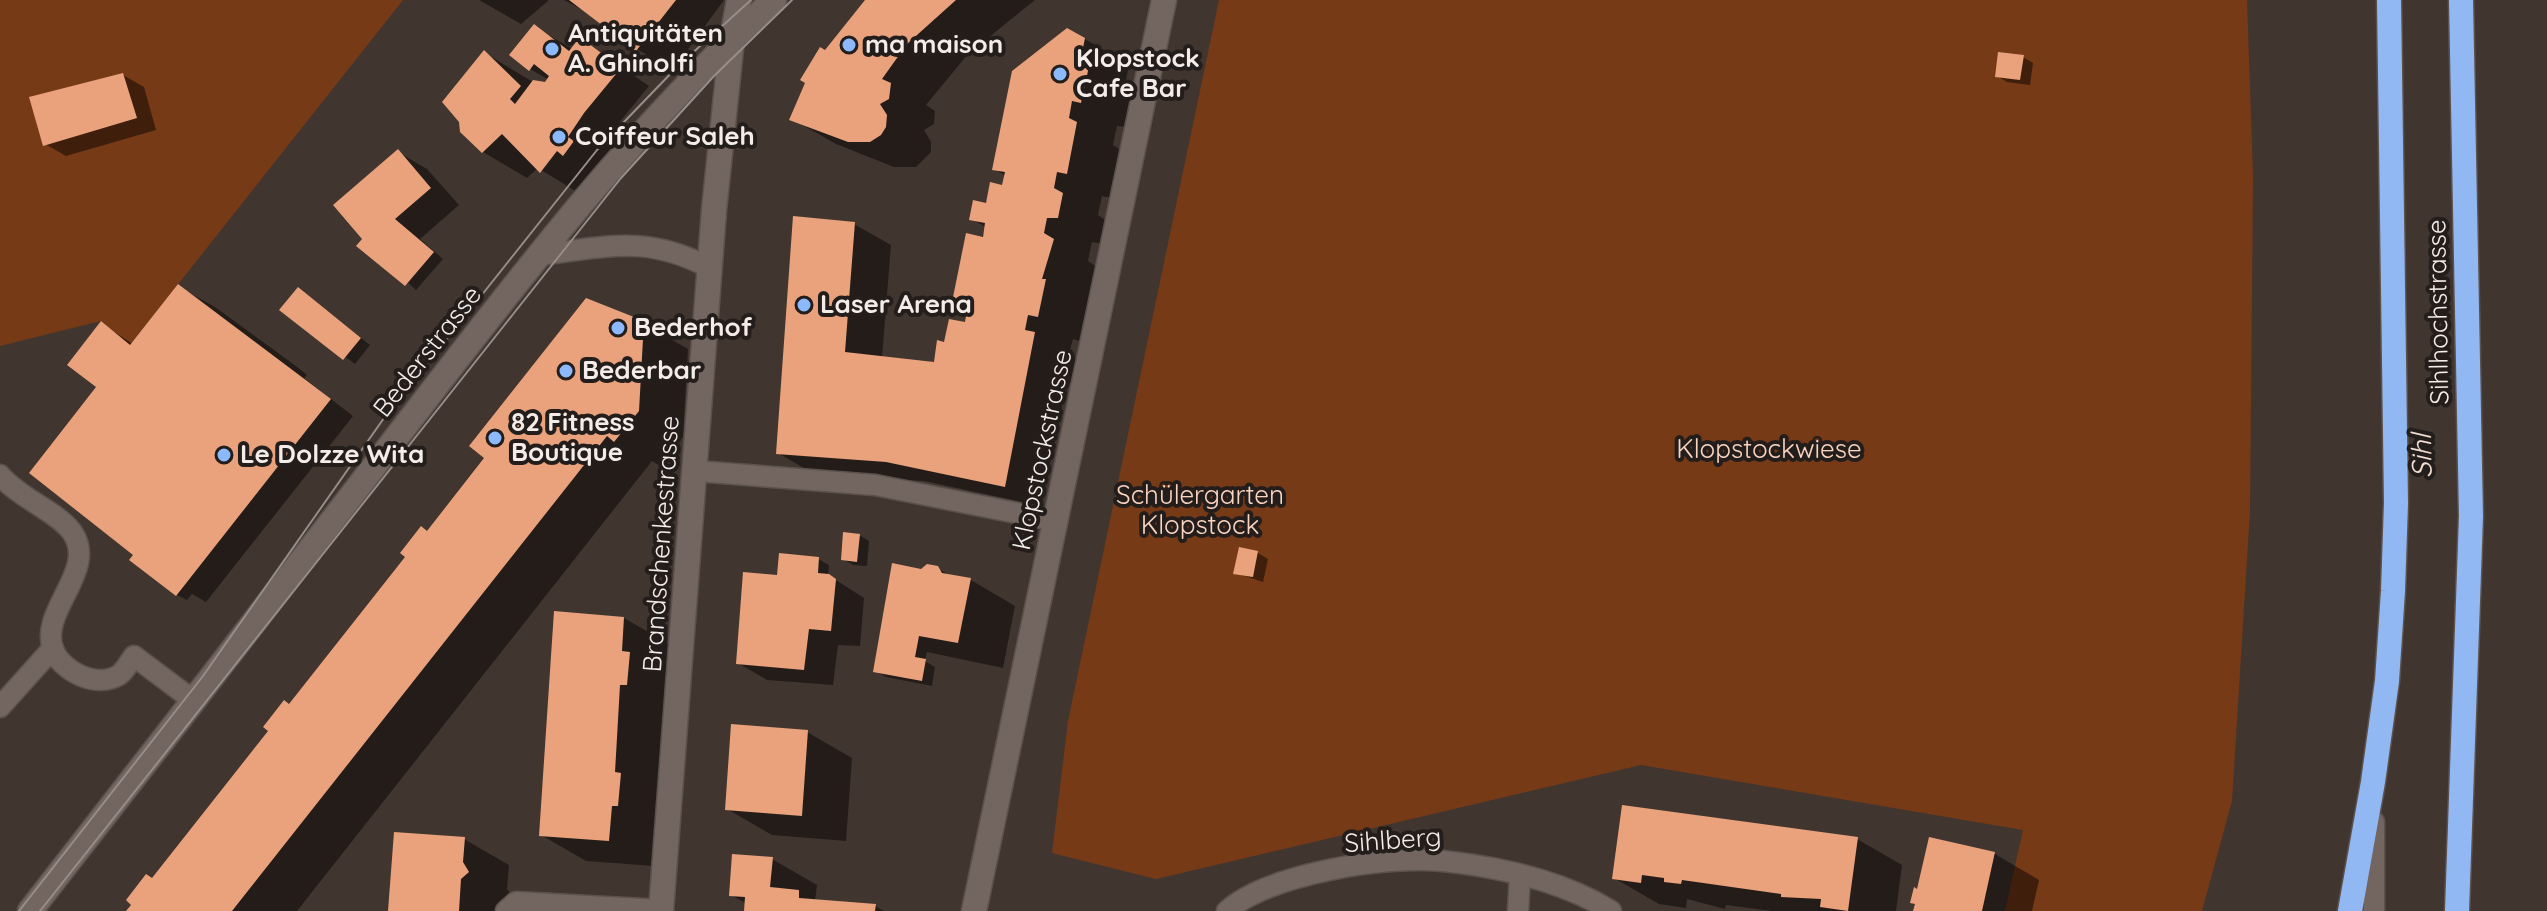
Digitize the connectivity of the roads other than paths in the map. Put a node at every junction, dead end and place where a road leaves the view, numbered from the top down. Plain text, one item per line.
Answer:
1 (739, 0) edge
2 (774, 0) edge
3 (1164, 0) edge
4 (2389, 0) edge
5 (2461, 0) edge
6 (732, 39) junction
7 (539, 255) junction
8 (710, 268) junction
9 (696, 471) junction
10 (0, 475) edge
11 (1057, 521) junction
12 (53, 648) junction
13 (194, 701) junction
14 (0, 707) edge
15 (2373, 782) junction
16 (2464, 792) junction
17 (1520, 876) junction
18 (30, 911) edge
19 (506, 911) edge
20 (661, 911) edge
21 (974, 911) edge
22 (1227, 911) edge
23 (1518, 911) edge
24 (1611, 911) edge
25 (2350, 911) edge
26 (2374, 911) edge
27 (2446, 911) edge
28 (2457, 911) edge

1 - 6 street, Brandschenkestrasse
2 - 6 street, Bederstrasse
3 - 11 street, Klopstockstrasse
4 - 15 highway
5 - 16 highway, Sihlhochstrasse
6 - 7 street, Bederstrasse
6 - 8 street, Brandschenkestrasse
7 - 8 lane
7 - 13 street, Bederstrasse
8 - 9 street, Brandschenkestrasse
9 - 11 lane
9 - 20 street, Brandschenkestrasse
10 - 12 lane
11 - 21 street, Klopstockstrasse
12 - 13 lane
12 - 14 lane
13 - 18 street, Bederstrasse
15 - 25 highway
15 - 26 lane
16 - 27 lane
16 - 28 highway, Sihlhochstrasse
17 - 22 lane, Sihlberg
17 - 23 lane
17 - 24 lane, Sihlberg
19 - 20 lane

